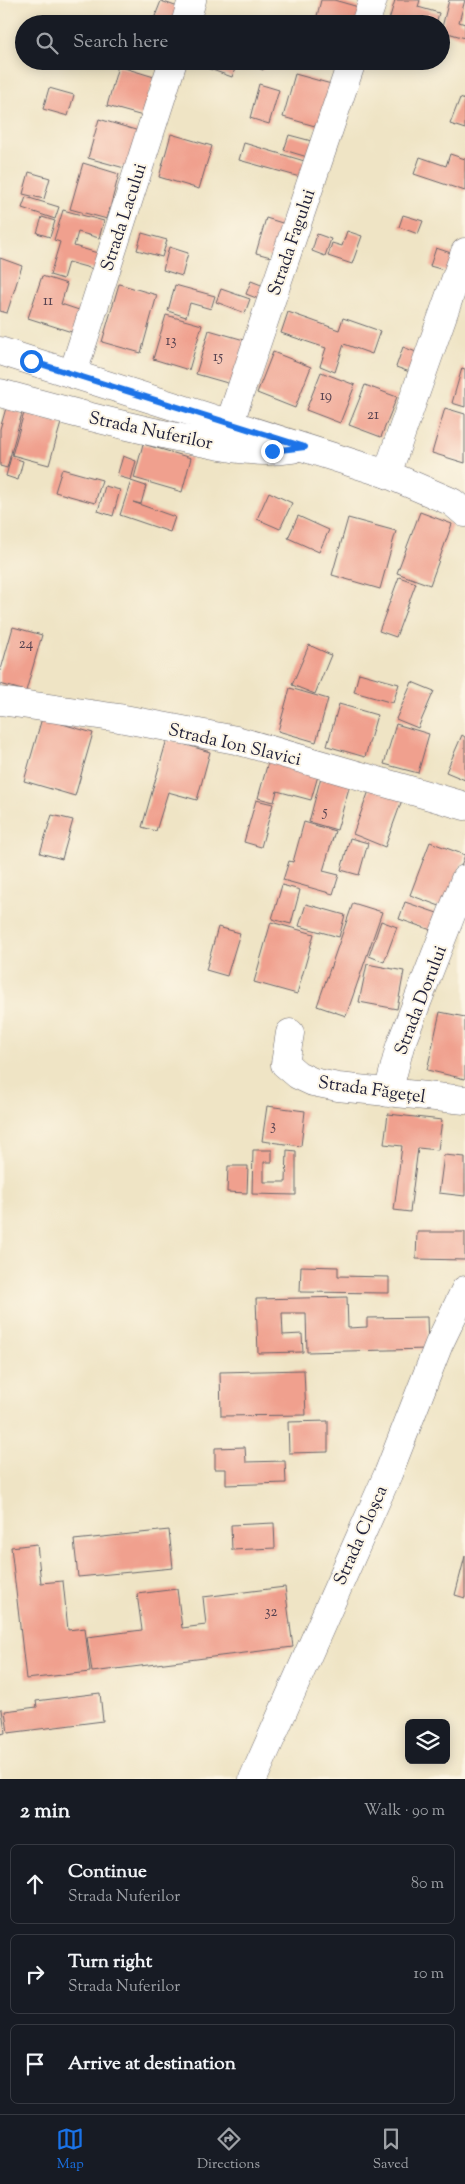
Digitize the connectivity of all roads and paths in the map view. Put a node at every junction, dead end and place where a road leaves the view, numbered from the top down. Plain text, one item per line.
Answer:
1 (192, 0) edge
2 (373, 0) edge
3 (188, 15) edge
4 (368, 15) edge
5 (170, 70) edge
6 (349, 70) edge
7 (465, 252) edge
8 (0, 351) edge
9 (73, 373) junction
10 (0, 394) edge
11 (230, 422) junction
12 (305, 447) junction
13 (387, 474) junction
14 (465, 513) edge
15 (0, 700) edge
16 (465, 806) edge
17 (465, 879) edge
18 (290, 1033) dead end
19 (388, 1093) junction
20 (465, 1100) edge
21 (465, 1290) edge
22 (253, 1779) edge

1 - 3 street
2 - 4 street
5 - 9 street, Strada Lacului
6 - 11 street, Strada Fagului
7 - 13 street
8 - 9 street, Strada Nuferilor
9 - 11 street, Strada Nuferilor
10 - 12 street, Strada Nuferilor
11 - 12 street, Strada Nuferilor
12 - 13 street, Strada Nuferilor
13 - 14 street, Strada Nuferilor
15 - 16 street, Strada Ion Slavici
17 - 19 street, Strada Dorului
18 - 19 street, Strada Făgețel
19 - 20 street, Strada Făgețel
21 - 22 street, Strada Cloșca

